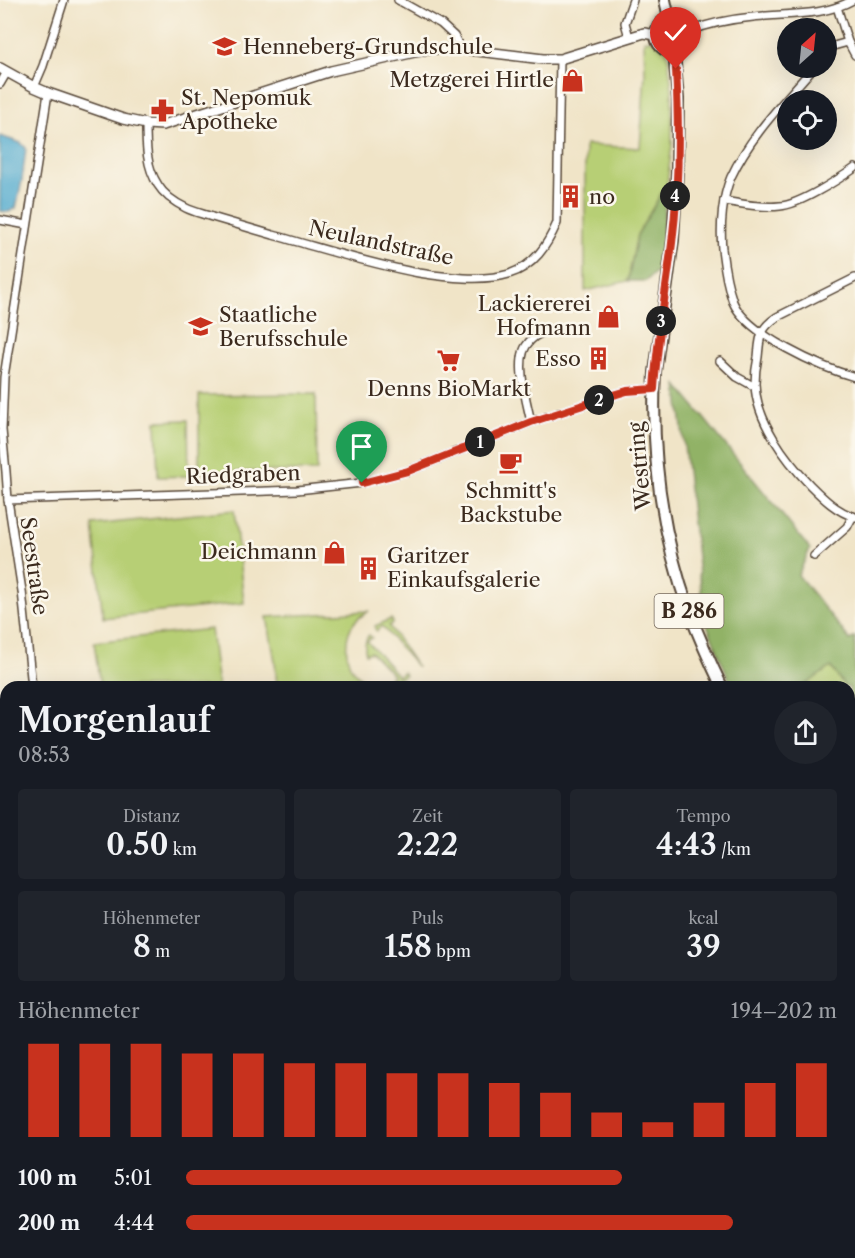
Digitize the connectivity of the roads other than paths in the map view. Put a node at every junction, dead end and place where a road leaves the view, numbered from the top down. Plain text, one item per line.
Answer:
1 (64, 0) edge
2 (398, 0) edge
3 (633, 0) edge
4 (665, 0) edge
5 (853, 0) edge
6 (837, 7) junction
7 (669, 18) junction
8 (690, 31) junction
9 (656, 36) junction
10 (629, 37) junction
11 (848, 42) junction
12 (837, 45) edge
13 (461, 49) junction
14 (674, 52) junction
15 (855, 55) edge
16 (560, 59) junction
17 (3, 70) edge
18 (805, 78) edge
19 (0, 84) edge
20 (34, 87) junction
21 (48, 93) junction
22 (146, 124) junction
23 (855, 168) edge
24 (724, 201) junction
25 (0, 220) edge
26 (27, 225) junction
27 (855, 278) edge
28 (545, 331) dead end
29 (761, 332) junction
30 (720, 361) dead end
31 (2, 377) edge
32 (855, 377) edge
33 (755, 387) junction
34 (654, 389) junction
35 (531, 422) junction
36 (8, 501) junction
37 (854, 517) edge
38 (814, 556) dead end
39 (31, 681) edge
40 (719, 681) edge

1 - 20 street
2 - 13 street
3 - 10 street
4 - 7 main road
5 - 6 street
6 - 8 street
6 - 11 street
7 - 8 main road
7 - 9 main road
8 - 14 main road
9 - 10 street
9 - 14 main road
10 - 16 street
11 - 12 street
11 - 15 street
13 - 16 street
13 - 22 street
14 - 34 main road, Westring / B 286
16 - 22 street, Neulandstraße
17 - 19 street
17 - 20 street
18 - 24 street
20 - 21 street
21 - 22 street
21 - 26 street, Seestraße
23 - 24 street
24 - 29 street
25 - 26 street
26 - 31 street, Seestraße
27 - 29 street
28 - 35 street
29 - 32 street
29 - 33 street
30 - 33 street
31 - 36 street, Seestraße
33 - 37 street
34 - 35 street, Riedgraben
34 - 40 main road, Westring / B 286
35 - 36 street, Riedgraben
36 - 39 street, Seestraße
37 - 38 street

